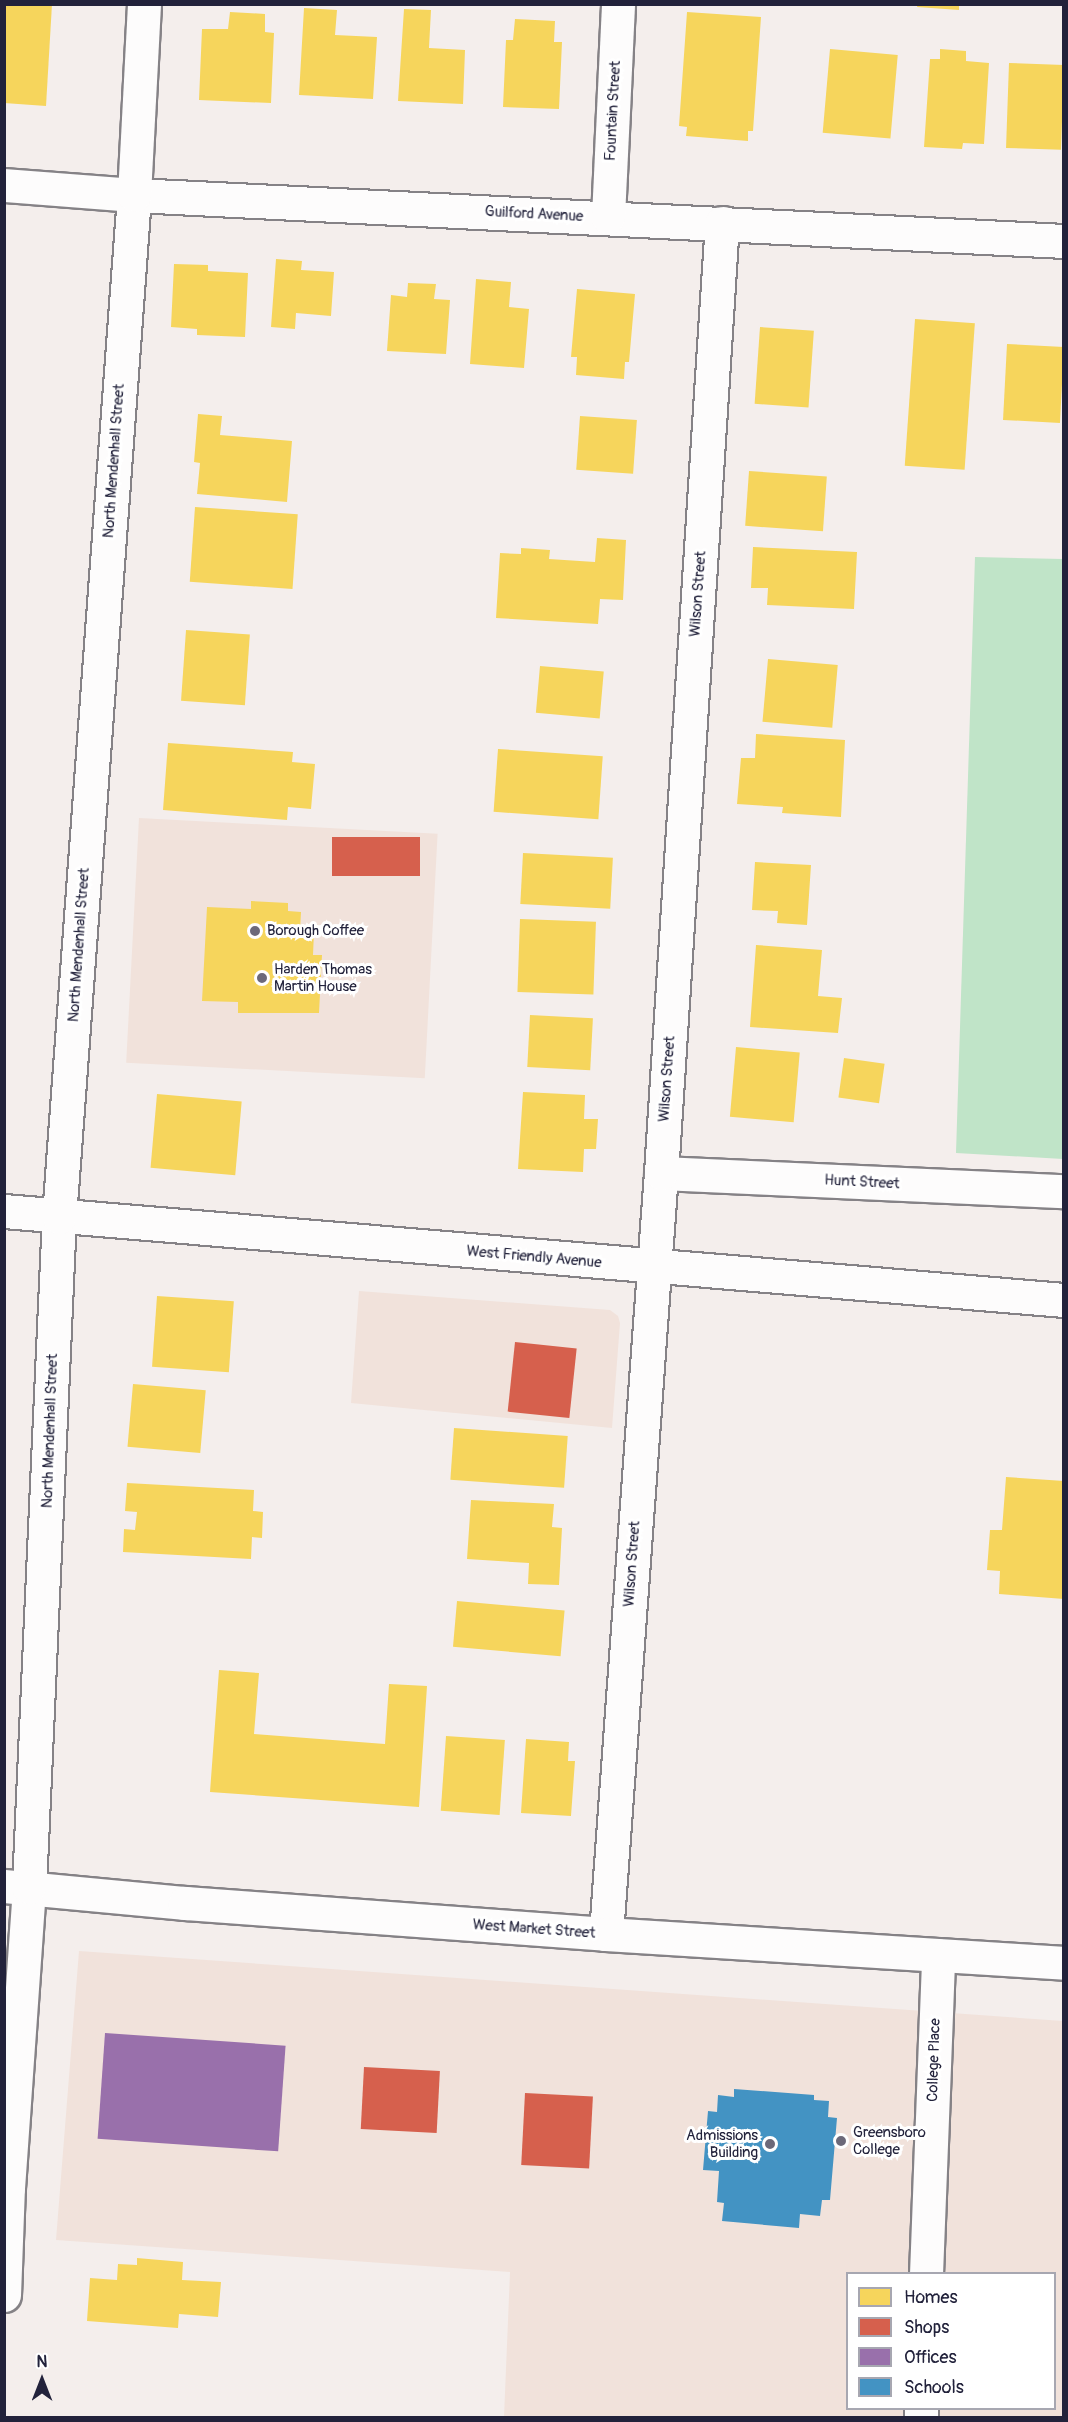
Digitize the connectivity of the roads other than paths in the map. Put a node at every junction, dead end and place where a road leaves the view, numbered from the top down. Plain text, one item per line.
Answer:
1 (144, 4) edge
2 (618, 4) edge
3 (4, 185) edge
4 (134, 195) junction
5 (608, 217) junction
6 (722, 223) junction
7 (1064, 241) edge
8 (661, 1173) junction
9 (1064, 1191) edge
10 (4, 1211) edge
11 (59, 1217) junction
12 (652, 1267) junction
13 (1064, 1299) edge
14 (17, 1887) edge
15 (606, 1934) junction
16 (938, 1955) junction
17 (1064, 1963) edge
18 (926, 2272) edge
19 (4, 2295) edge

1 - 4 street, North Mendenhall Street
2 - 5 street, Fountain Street
3 - 4 street, Guilford Avenue
4 - 5 street, Guilford Avenue
4 - 11 street, North Mendenhall Street
5 - 6 street, Guilford Avenue
6 - 7 street, Guilford Avenue
6 - 8 street, Wilson Street
8 - 9 street, Hunt Street
8 - 12 street, Wilson Street
10 - 11 street, West Friendly Avenue
11 - 12 street, West Friendly Avenue
11 - 14 street, North Mendenhall Street
12 - 13 street, West Friendly Avenue
12 - 15 street, Wilson Street
14 - 15 street, West Market Street
14 - 19 street, North Mendenhall Street
15 - 16 street, West Market Street
16 - 17 street, West Market Street
16 - 18 street, College Place

